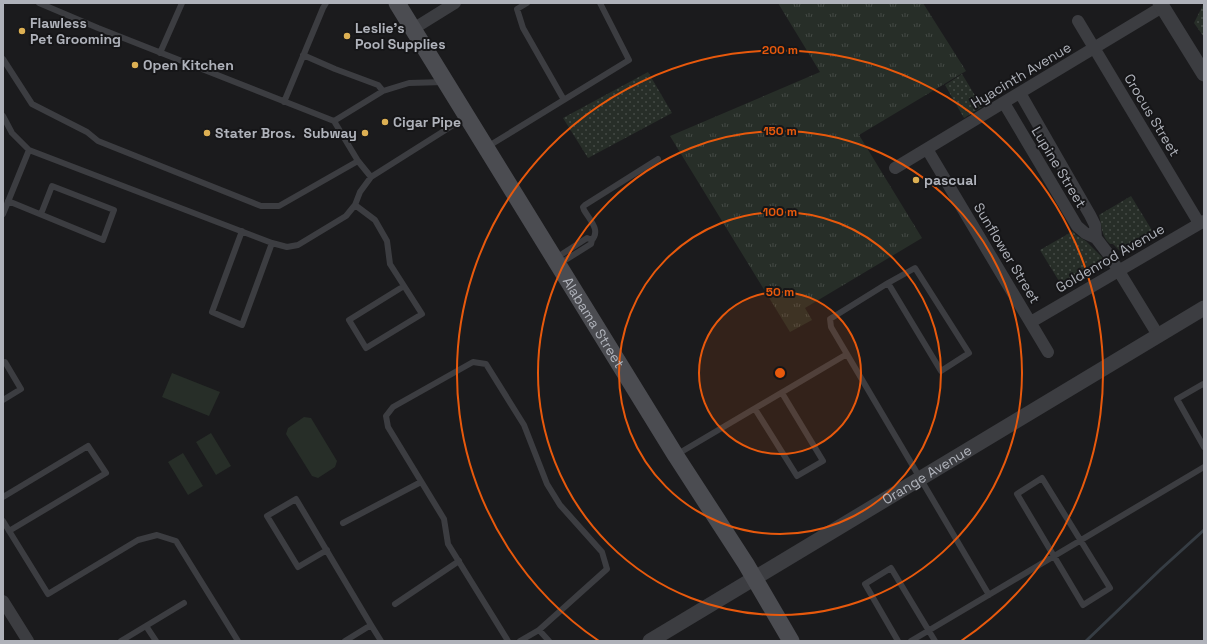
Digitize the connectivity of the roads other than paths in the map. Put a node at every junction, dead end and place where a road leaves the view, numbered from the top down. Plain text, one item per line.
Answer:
1 (39, 3) edge
2 (182, 3) edge
3 (326, 3) edge
4 (397, 3) edge
5 (454, 3) edge
6 (527, 3) edge
7 (600, 3) edge
8 (1161, 5) edge
9 (1078, 21) dead end
10 (413, 29) junction
11 (1095, 49) junction
12 (160, 53) junction
13 (303, 55) junction
14 (3, 59) edge
15 (1204, 74) edge
16 (445, 82) junction
17 (383, 91) junction
18 (1020, 93) junction
19 (564, 100) junction
20 (284, 102) junction
21 (1004, 103) junction
22 (3, 116) edge
23 (466, 117) junction
24 (334, 121) junction
25 (486, 148) junction
26 (927, 149) junction
27 (29, 150) junction
28 (658, 159) dead end
29 (358, 160) junction
30 (895, 168) dead end
31 (371, 177) junction
32 (8, 201) junction
33 (355, 205) junction
34 (3, 214) edge
35 (41, 214) junction
36 (1202, 222) edge
37 (242, 231) junction
38 (1096, 238) junction
39 (272, 243) junction
40 (556, 262) junction
41 (1119, 271) junction
42 (888, 283) junction
43 (404, 286) junction
44 (1204, 308) edge
45 (1031, 322) junction
46 (1158, 335) junction
47 (1048, 352) dead end
48 (847, 354) junction
49 (3, 363) edge
50 (1204, 385) edge
51 (782, 393) junction
52 (3, 400) edge
53 (756, 409) junction
54 (1204, 447) edge
55 (676, 456) junction
56 (1204, 467) edge
57 (921, 477) junction
58 (421, 482) junction
59 (3, 497) edge
60 (3, 521) edge
61 (343, 523) dead end
62 (9, 531) junction
63 (1080, 541) junction
64 (327, 550) junction
65 (1054, 557) junction
66 (459, 561) junction
67 (754, 579) junction
68 (989, 596) junction
69 (3, 601) edge
70 (184, 603) dead end
71 (395, 604) dead end
72 (371, 625) junction
73 (146, 626) junction
74 (539, 630) junction
75 (929, 631) junction
76 (28, 641) edge
77 (122, 641) edge
78 (156, 641) edge
79 (238, 641) edge
80 (345, 641) edge
81 (381, 641) edge
82 (508, 641) edge
83 (520, 641) edge
84 (549, 641) edge
85 (650, 641) edge
86 (791, 641) edge
87 (898, 641) edge
88 (911, 641) edge
89 (935, 641) edge

1 - 12 lane
2 - 12 lane
3 - 13 lane
4 - 10 main road, Alabama Street
5 - 10 street
6 - 19 lane
7 - 19 lane
8 - 11 street, Hyacinth Avenue
8 - 15 street
9 - 11 street, Crocus Street
10 - 16 main road, Alabama Street
11 - 18 street, Hyacinth Avenue
11 - 36 street, Crocus Street
12 - 20 lane
13 - 17 lane
13 - 20 lane
14 - 29 lane
16 - 17 lane
16 - 23 main road, Alabama Street
17 - 24 lane
18 - 21 street, Hyacinth Avenue
18 - 38 street, Lupine Street
19 - 25 lane
20 - 24 lane
21 - 26 street, Hyacinth Avenue
21 - 38 street, Lupine Street
22 - 27 lane
23 - 25 main road, Alabama Street
23 - 31 lane
24 - 29 lane
25 - 40 main road, Alabama Street
26 - 30 street, Hyacinth Avenue
26 - 45 street, Sunflower Street
27 - 32 lane
27 - 37 lane
28 - 40 lane
29 - 31 lane
31 - 33 lane
32 - 34 lane
32 - 35 lane
33 - 39 lane
33 - 43 lane
35 - 35 lane
36 - 41 street, Goldenrod Avenue
37 - 39 lane
37 - 39 lane
38 - 41 street, Lupine Street
40 - 55 main road, Alabama Street
41 - 45 street, Goldenrod Avenue
41 - 46 street, Lupine Street
42 - 42 lane
42 - 48 lane
43 - 43 lane
44 - 46 street, Orange Avenue
45 - 47 street, Sunflower Street
46 - 57 street, Orange Avenue
48 - 51 lane
48 - 57 lane
49 - 52 lane
50 - 54 lane
51 - 53 lane
51 - 53 lane
53 - 55 lane
55 - 67 main road, Alabama Street
56 - 63 lane
57 - 67 street, Orange Avenue
57 - 68 lane
58 - 61 lane
58 - 66 lane
58 - 74 lane
59 - 62 lane
60 - 62 lane
62 - 79 lane
63 - 65 lane
63 - 65 lane
63 - 65 lane
64 - 64 lane
64 - 72 lane
65 - 68 lane
66 - 71 lane
66 - 82 lane
67 - 85 street, Orange Avenue
67 - 86 main road, Alabama Street
68 - 75 lane
69 - 76 street
70 - 73 lane
72 - 80 lane
72 - 81 lane
73 - 77 lane
73 - 78 lane
74 - 83 lane
74 - 84 lane
75 - 87 lane
75 - 88 lane
75 - 89 lane

